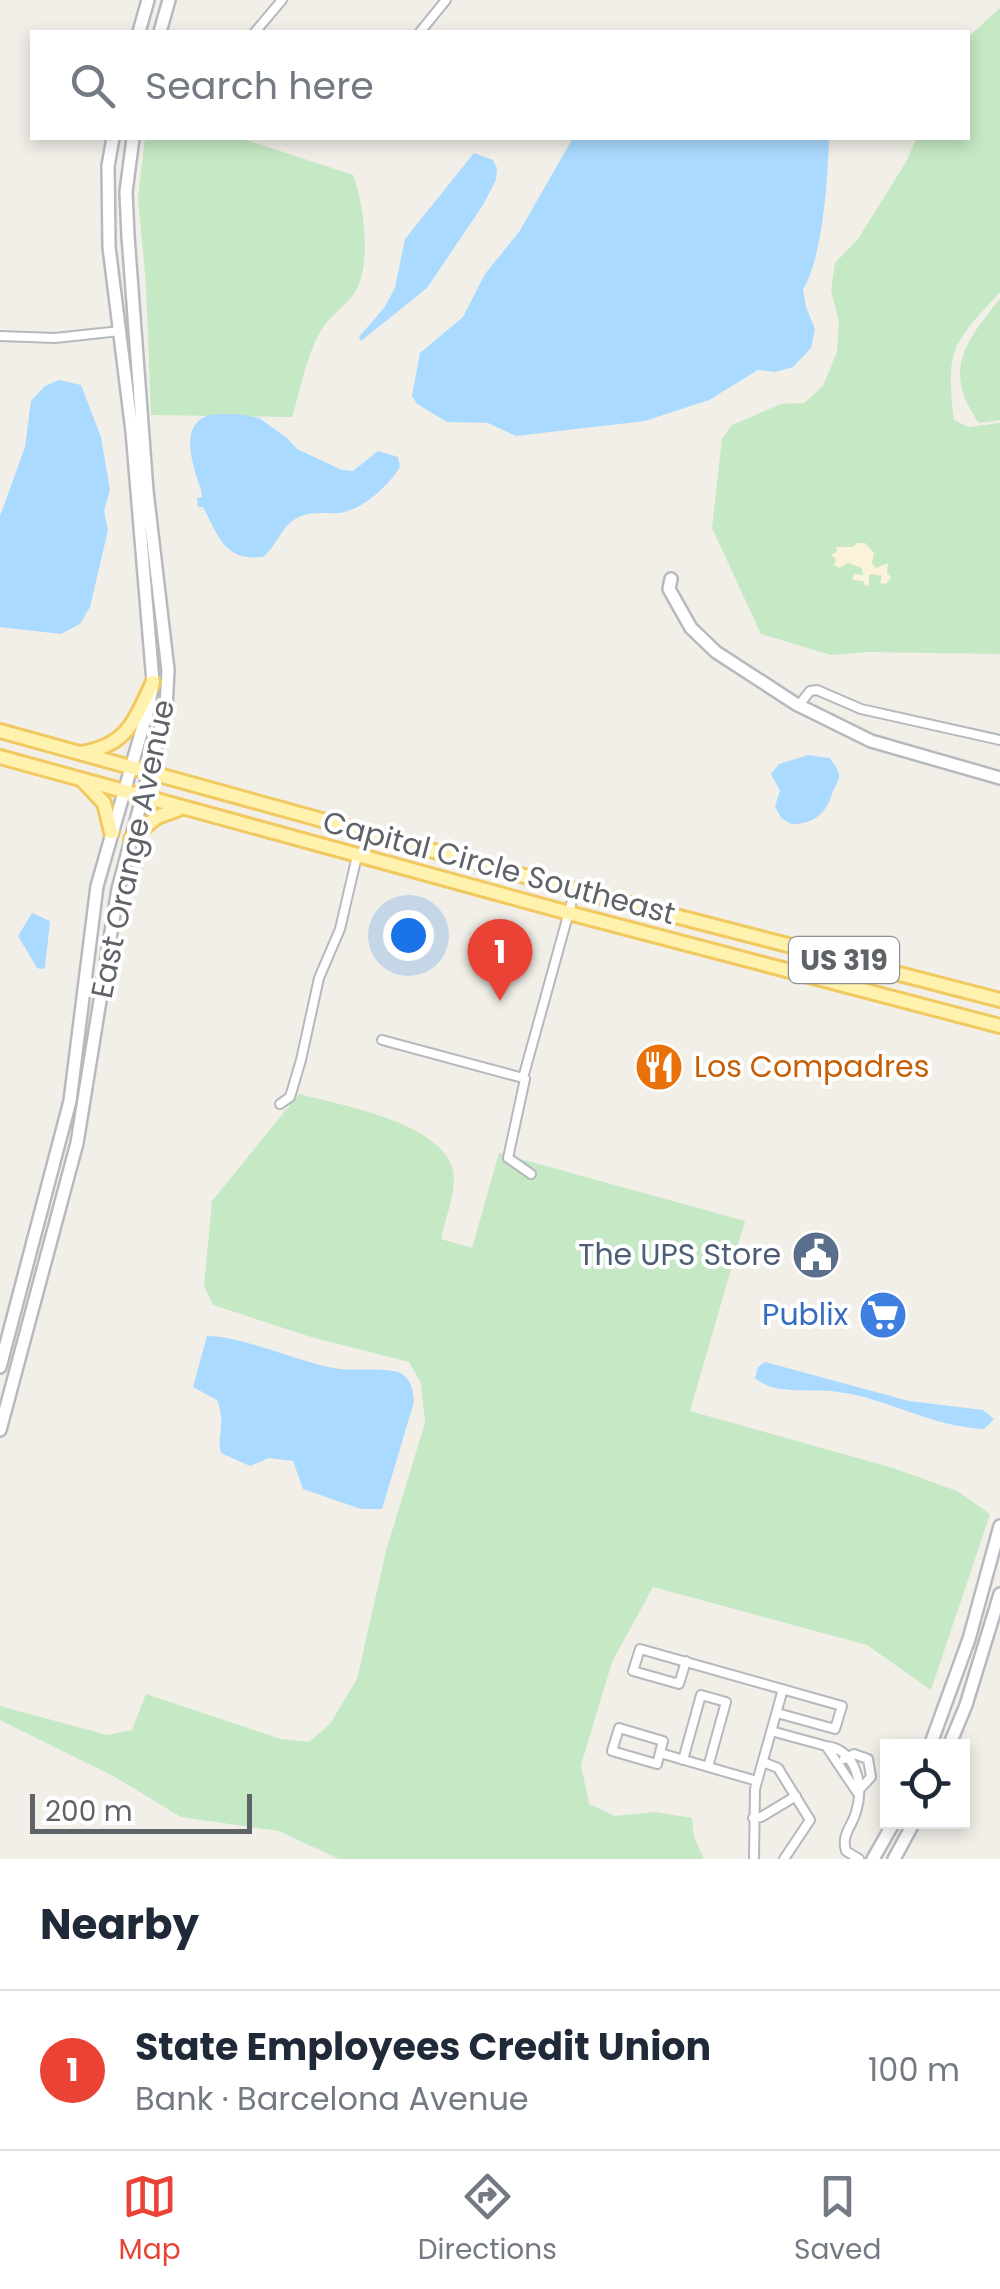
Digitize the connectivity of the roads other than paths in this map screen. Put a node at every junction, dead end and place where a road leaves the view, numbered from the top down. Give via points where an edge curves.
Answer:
1 (148, 0) edge
2 (169, 0) edge
3 (282, 0) edge
4 (446, 0) edge
5 (140, 30) edge
6 (161, 30) edge
7 (258, 30) edge
8 (422, 30) edge
9 (113, 140) edge
10 (134, 140) edge
11 (135, 328) junction
12 (120, 331) junction
13 (0, 336) edge
14 (672, 579) dead end
15 (153, 682) junction
16 (799, 706) junction
17 (0, 731) edge
18 (1000, 740) edge
19 (78, 753) junction
20 (0, 757) edge
21 (131, 769) junction
22 (150, 773) junction
23 (1000, 778) edge
24 (81, 780) junction
25 (123, 791) junction
26 (143, 798) junction
27 (182, 808) junction
28 (111, 832) junction
29 (132, 839) junction
30 (358, 856) junction
31 (575, 890) junction
32 (569, 913) junction
33 (1000, 1000) edge
34 (1000, 1026) edge
35 (382, 1040) dead end
36 (524, 1078) junction
37 (280, 1104) dead end
38 (531, 1174) dead end
39 (0, 1367) edge
40 (2, 1412) edge
41 (0, 1430) edge
42 (1000, 1526) edge
43 (1000, 1594) edge
44 (686, 1662) junction
45 (783, 1689) junction
46 (776, 1713) junction
47 (772, 1731) junction
48 (933, 1739) edge
49 (952, 1739) edge
50 (826, 1746) junction
51 (660, 1753) junction
52 (848, 1756) junction
53 (684, 1760) junction
54 (762, 1762) junction
55 (838, 1763) junction
56 (708, 1767) junction
57 (757, 1781) junction
58 (857, 1792) junction
59 (796, 1796) junction
60 (752, 1818) junction
61 (890, 1829) edge
62 (910, 1829) edge
63 (754, 1859) edge
64 (784, 1859) edge
65 (859, 1859) edge
66 (873, 1859) edge
67 (894, 1859) edge

1 - 5 street
2 - 6 street
3 - 7 street
4 - 8 street
9 - 12 street, East Orange Avenue via 108,220
10 - 11 street, East Orange Avenue via 126,192
11 - 12 street
11 - 22 street, East Orange Avenue via 168,670
12 - 13 street
12 - 15 street, East Orange Avenue
14 - 16 street via 669,589 692,628 716,652
15 - 19 main road via 126,733 108,746
15 - 21 street, East Orange Avenue
16 - 18 street via 816,690 860,708
16 - 23 street via 871,741
17 - 19 main road, Capital Circle Southeast / US 319
19 - 21 main road, Capital Circle Southeast / US 319
20 - 24 main road, Capital Circle Southeast / US 319
21 - 22 main road, Capital Circle Southeast / US 319
21 - 25 street, East Orange Avenue
22 - 26 street, East Orange Avenue
22 - 31 main road, Capital Circle Southeast / US 319
24 - 25 main road, Capital Circle Southeast / US 319
24 - 28 main road via 104,803
25 - 26 main road, Capital Circle Southeast / US 319
25 - 28 street, East Orange Avenue
26 - 27 main road, Capital Circle Southeast / US 319
26 - 29 street, East Orange Avenue
27 - 29 main road via 157,817
27 - 30 main road, Capital Circle Southeast / US 319
28 - 39 street, East Orange Avenue via 92,916 70,1101
29 - 40 street, East Orange Avenue via 80,1130
30 - 32 main road, Capital Circle Southeast / US 319
30 - 37 street via 302,1060 290,1097
31 - 32 street
31 - 33 main road, Capital Circle Southeast / US 319
32 - 34 main road, Capital Circle Southeast / US 319
32 - 36 street
35 - 36 street
36 - 38 street via 508,1158
40 - 41 street, East Orange Avenue
42 - 48 street
43 - 49 street
44 - 44 street via 640,1648 633,1672 679,1684
44 - 45 street
45 - 46 street
45 - 46 street via 842,1706 835,1729
46 - 47 street
47 - 50 street
47 - 54 street
50 - 52 street
50 - 55 street
51 - 51 street via 656,1764 612,1751 619,1728 664,1741
51 - 53 street
52 - 55 street
52 - 58 street
52 - 58 street via 862,1756 871,1765 871,1777
53 - 56 street
53 - 56 street via 702,1695 726,1702
54 - 57 street
54 - 59 street via 778,1768
55 - 58 street
56 - 57 street
57 - 60 street
58 - 65 street via 843,1840
59 - 60 street
59 - 64 street via 810,1820
60 - 63 street
61 - 66 street
62 - 67 street

